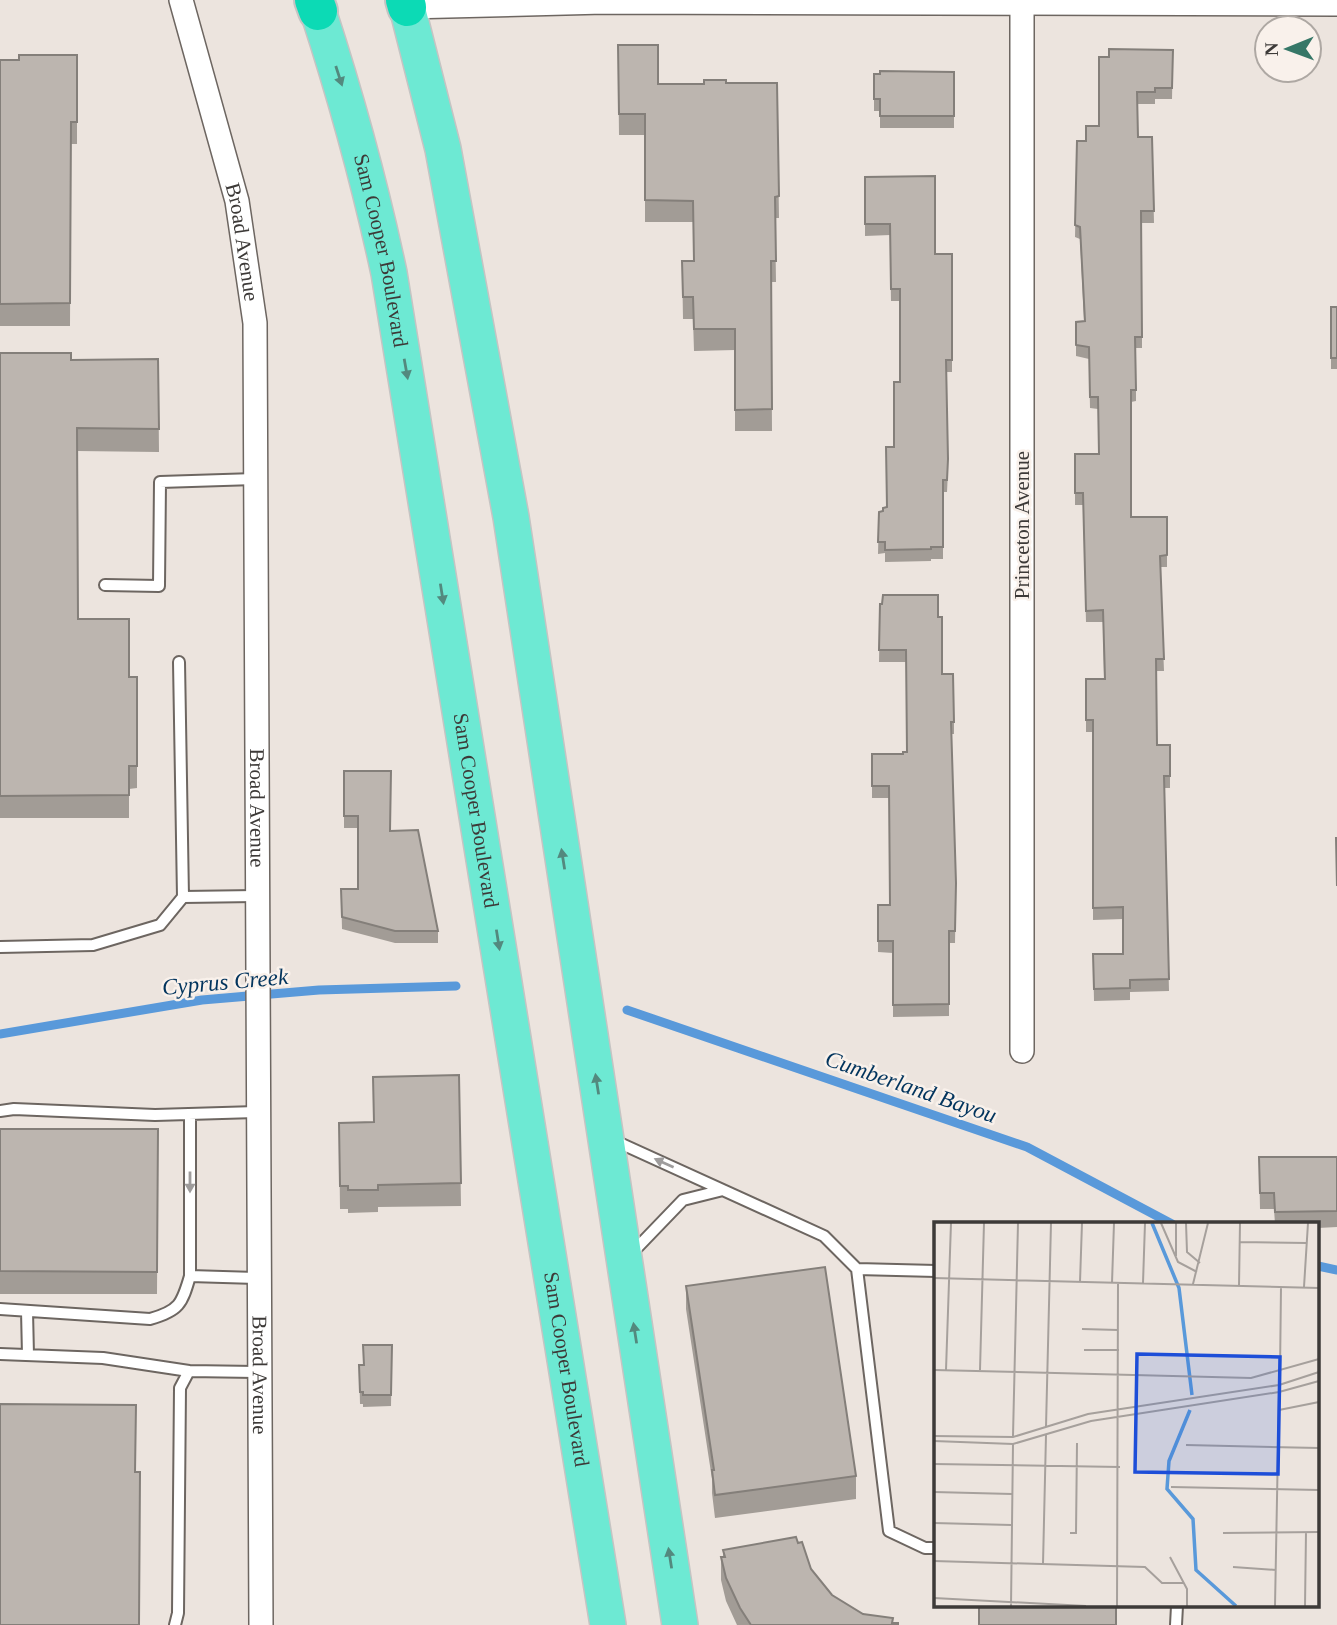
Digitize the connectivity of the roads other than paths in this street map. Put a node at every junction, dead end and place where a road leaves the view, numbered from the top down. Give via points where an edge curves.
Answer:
1 (181, 0) edge
2 (604, 1) edge
3 (1022, 1) edge
4 (406, 3) edge
5 (1337, 4) edge
6 (316, 6) edge
7 (256, 479) junction
8 (105, 585) dead end
9 (179, 662) dead end
10 (258, 896) junction
11 (183, 897) junction
12 (0, 947) edge
13 (1022, 1051) dead end
14 (0, 1111) edge
15 (258, 1112) junction
16 (191, 1114) junction
17 (605, 1137) junction
18 (723, 1190) junction
19 (625, 1262) junction
20 (857, 1269) junction
21 (934, 1271) edge
22 (190, 1276) junction
23 (258, 1278) junction
24 (0, 1309) edge
25 (27, 1311) junction
26 (0, 1354) edge
27 (28, 1355) junction
28 (189, 1371) junction
29 (259, 1372) junction
30 (934, 1548) edge
31 (175, 1625) edge
32 (261, 1625) edge
33 (608, 1625) edge
34 (680, 1625) edge

1 - 7 street, Broad Avenue via 237,201 255,323
2 - 3 street
2 - 4 street
3 - 5 street
3 - 13 street, Princeton Avenue
17 -> 4 main road via 511,517 443,149
6 -> 33 main road, Sam Cooper Boulevard via 349,111 389,272
7 - 8 lane via 160,482 159,586
7 - 10 street, Broad Avenue
9 - 11 lane
10 - 11 lane
10 - 15 street, Broad Avenue
11 - 12 lane via 160,925 93,946
14 - 16 lane
15 - 16 lane
15 - 23 street, Broad Avenue
16 -> 22 lane
18 -> 17 lane
17 - 19 main road
18 - 19 lane via 684,1200
18 - 20 lane via 824,1236
34 -> 19 main road
20 - 21 lane
20 - 30 lane via 889,1531
22 - 23 lane
22 - 25 lane via 183,1300 170,1314 150,1319
23 - 29 street, Broad Avenue
24 - 25 lane
25 - 27 lane
26 - 27 lane
27 - 28 lane via 103,1358
28 - 29 lane
28 - 31 lane via 180,1388
29 - 32 street, Broad Avenue

